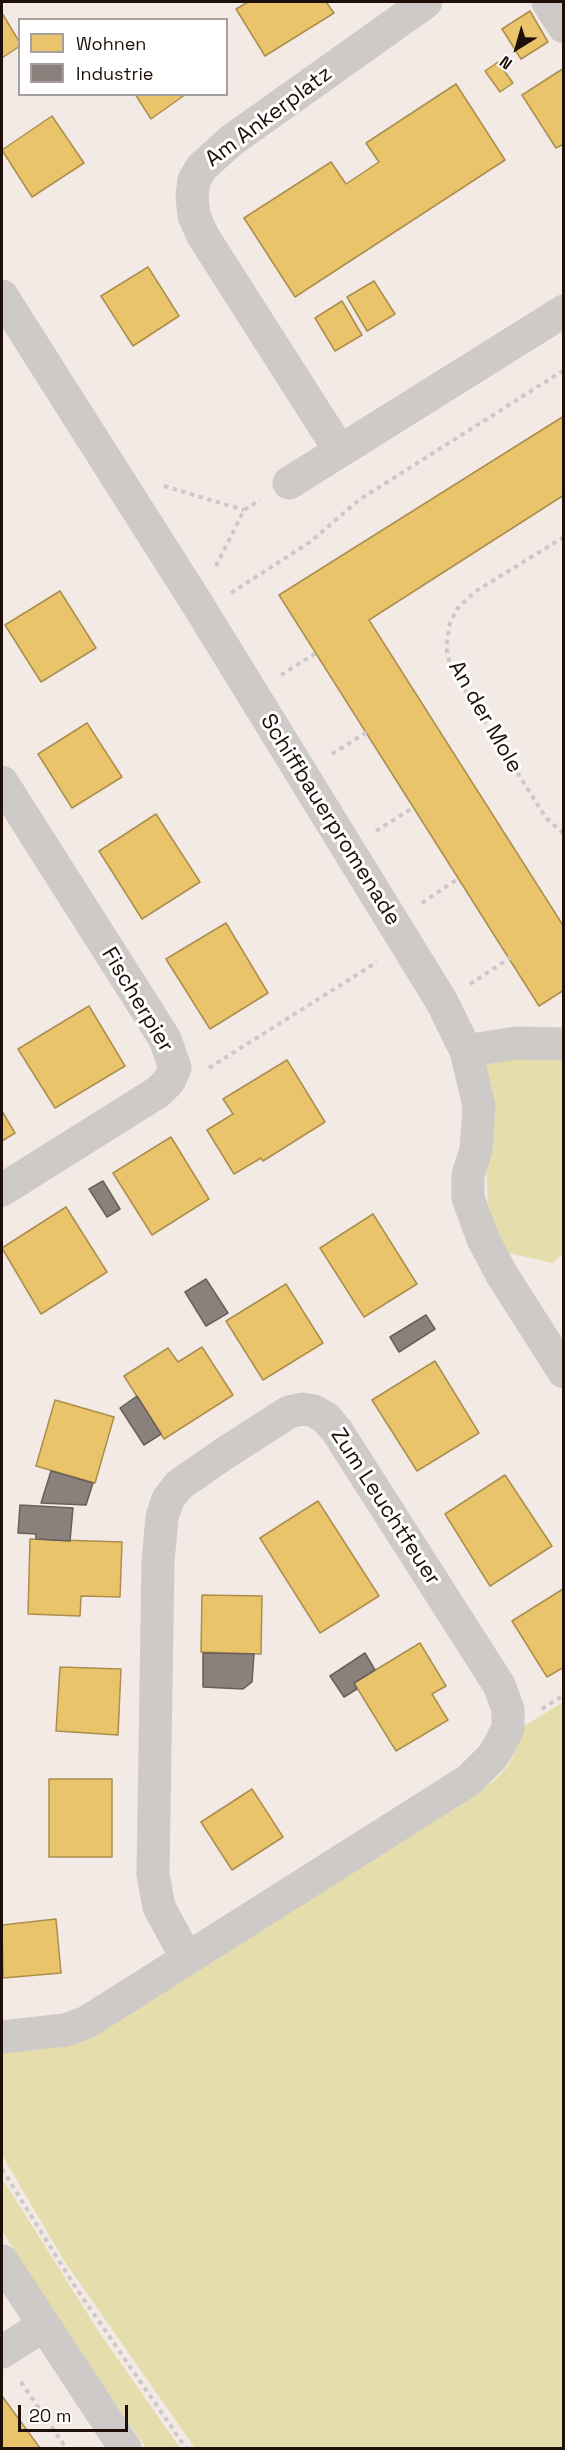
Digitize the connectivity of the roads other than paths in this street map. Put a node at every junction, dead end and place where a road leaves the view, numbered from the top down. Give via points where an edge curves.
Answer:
1 (426, 2) edge
2 (548, 2) edge
3 (564, 27) edge
4 (2, 296) edge
5 (564, 311) edge
6 (340, 451) junction
7 (289, 483) road end
8 (2, 782) edge
9 (564, 1044) edge
10 (466, 1051) junction
11 (2, 1190) edge
12 (564, 1372) edge
13 (186, 1959) junction
14 (2, 2037) edge
15 (2, 2261) edge
16 (44, 2325) junction
17 (8, 2362) edge
18 (125, 2448) edge

1 - 6 street, Am Ankerplatz via 232,140 202,167 194,180 194,216 203,236
2 - 3 street
4 - 10 street, Schiffbauerpromenade via 400,932
5 - 6 street
6 - 7 street
8 - 11 street, Fischerpier via 165,1039 175,1068 158,1092
9 - 10 street via 515,1043
10 - 12 street, Schiffbauerpromenade via 478,1106 468,1198 502,1275
13 - 13 street, Zum Leuchtfeuer via 162,1915 153,1874 162,1517 168,1499 179,1485 289,1412 314,1411 337,1431 500,1685 508,1709 508,1728 492,1757 469,1780
13 - 14 street, Zum Leuchtfeuer via 75,2028
15 - 16 street
16 - 17 street
16 - 18 street

